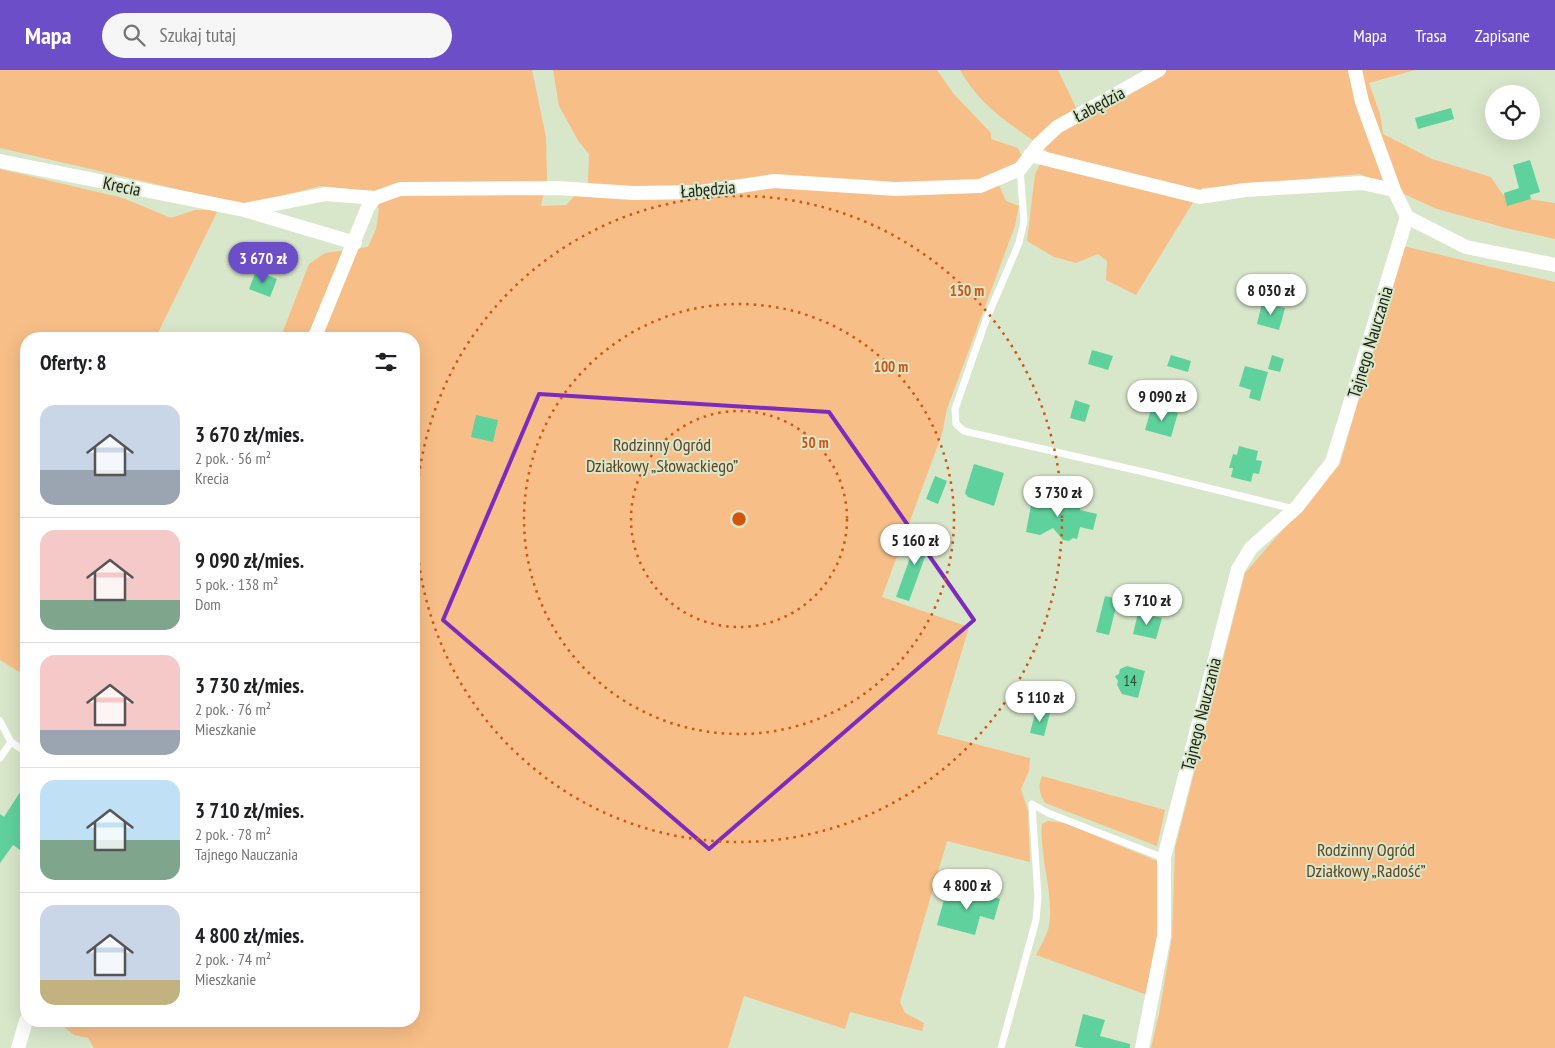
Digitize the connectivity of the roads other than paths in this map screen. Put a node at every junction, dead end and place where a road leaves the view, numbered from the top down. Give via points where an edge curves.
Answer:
1 (1159, 70) edge
2 (1355, 70) edge
3 (1030, 154) junction
4 (0, 161) edge
5 (1020, 169) junction
6 (1394, 190) junction
7 (375, 198) junction
8 (244, 210) junction
9 (1407, 217) junction
10 (355, 243) junction
11 (1555, 265) edge
12 (317, 332) edge
13 (1295, 509) junction
14 (0, 721) edge
15 (11, 742) junction
16 (20, 748) edge
17 (0, 758) edge
18 (1164, 858) junction
19 (24, 1027) edge
20 (18, 1048) edge
21 (1001, 1048) edge
22 (1142, 1048) edge

1 - 3 street, Łabędzia via 1057,127
2 - 6 street via 1362,102
3 - 5 street, Łabędzia
3 - 6 street via 1200,197 1246,190 1362,183
4 - 8 street, Krecia
5 - 7 street, Łabędzia via 980,186 896,190 774,181 700,192 633,193 557,188 400,189
5 - 13 lane via 1024,221 1019,243 986,320 955,409 956,424 964,431
6 - 9 street
7 - 8 street, Krecia via 326,194
7 - 10 street via 366,212
8 - 10 street, Krecia
9 - 11 street via 1466,247
9 - 13 street, Tajnego Nauczania via 1337,451 1324,475
10 - 12 street
13 - 18 street, Tajnego Nauczania via 1251,548 1238,569
14 - 15 lane
15 - 16 lane
15 - 17 lane
18 - 21 lane via 1032,804 1038,897 1036,920
18 - 22 street, Tajnego Nauczania via 1164,936
19 - 20 street

